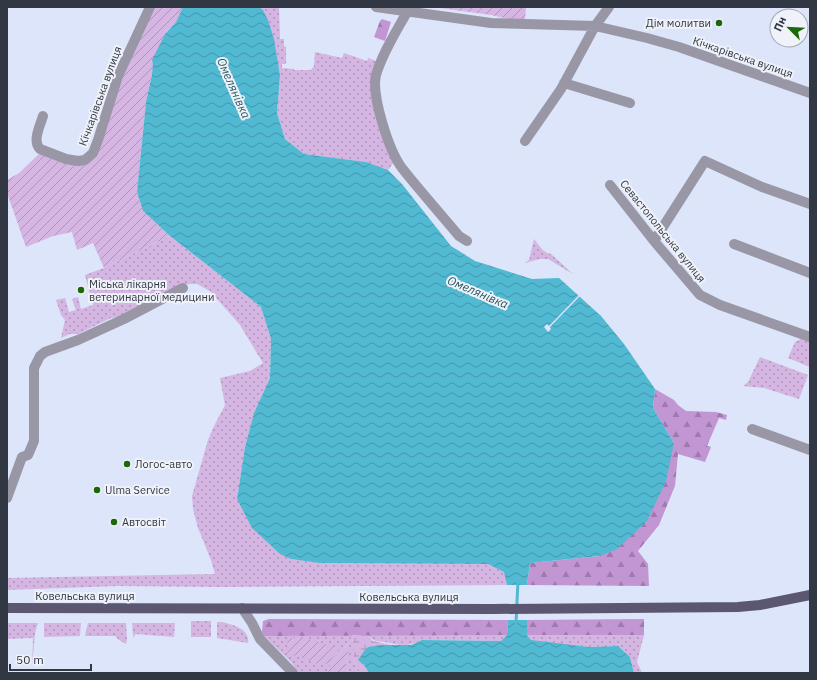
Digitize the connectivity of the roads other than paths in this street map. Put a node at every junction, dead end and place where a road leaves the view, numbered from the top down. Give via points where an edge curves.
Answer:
1 (150, 7) edge
2 (376, 7) edge
3 (609, 7) edge
4 (407, 12) junction
5 (595, 26) junction
6 (564, 83) junction
7 (810, 93) edge
8 (630, 102) dead end
9 (43, 116) dead end
10 (525, 141) dead end
11 (610, 185) dead end
12 (810, 204) edge
13 (467, 241) dead end
14 (654, 241) junction
15 (734, 244) dead end
16 (810, 273) edge
17 (183, 288) dead end
18 (810, 337) edge
19 (752, 429) dead end
20 (810, 450) edge
21 (7, 498) edge
22 (810, 595) edge
23 (7, 608) edge
24 (242, 608) junction
25 (293, 673) edge

1 - 9 street, Кічкарівська вулиця via 118,76 98,140 90,157 85,160 72,160 40,149 36,139
2 - 4 street, Кічкарівська вулиця
3 - 5 street
4 - 5 street, Кічкарівська вулиця via 491,23
4 - 13 street via 376,76 377,106 399,164 459,236
5 - 6 street
5 - 7 street, Кічкарівська вулиця via 679,47
6 - 8 street
6 - 10 street
11 - 14 street, Севастопольська вулиця
12 - 14 street via 762,187 705,161
14 - 18 street, Севастопольська вулиця via 700,295 720,305
15 - 16 street
17 - 21 street via 124,319 40,356 34,368 34,441 28,455 22,457
19 - 20 street
22 - 24 main road, Ковельська вулиця via 738,607
23 - 24 main road, Ковельська вулиця
24 - 25 street via 260,639

